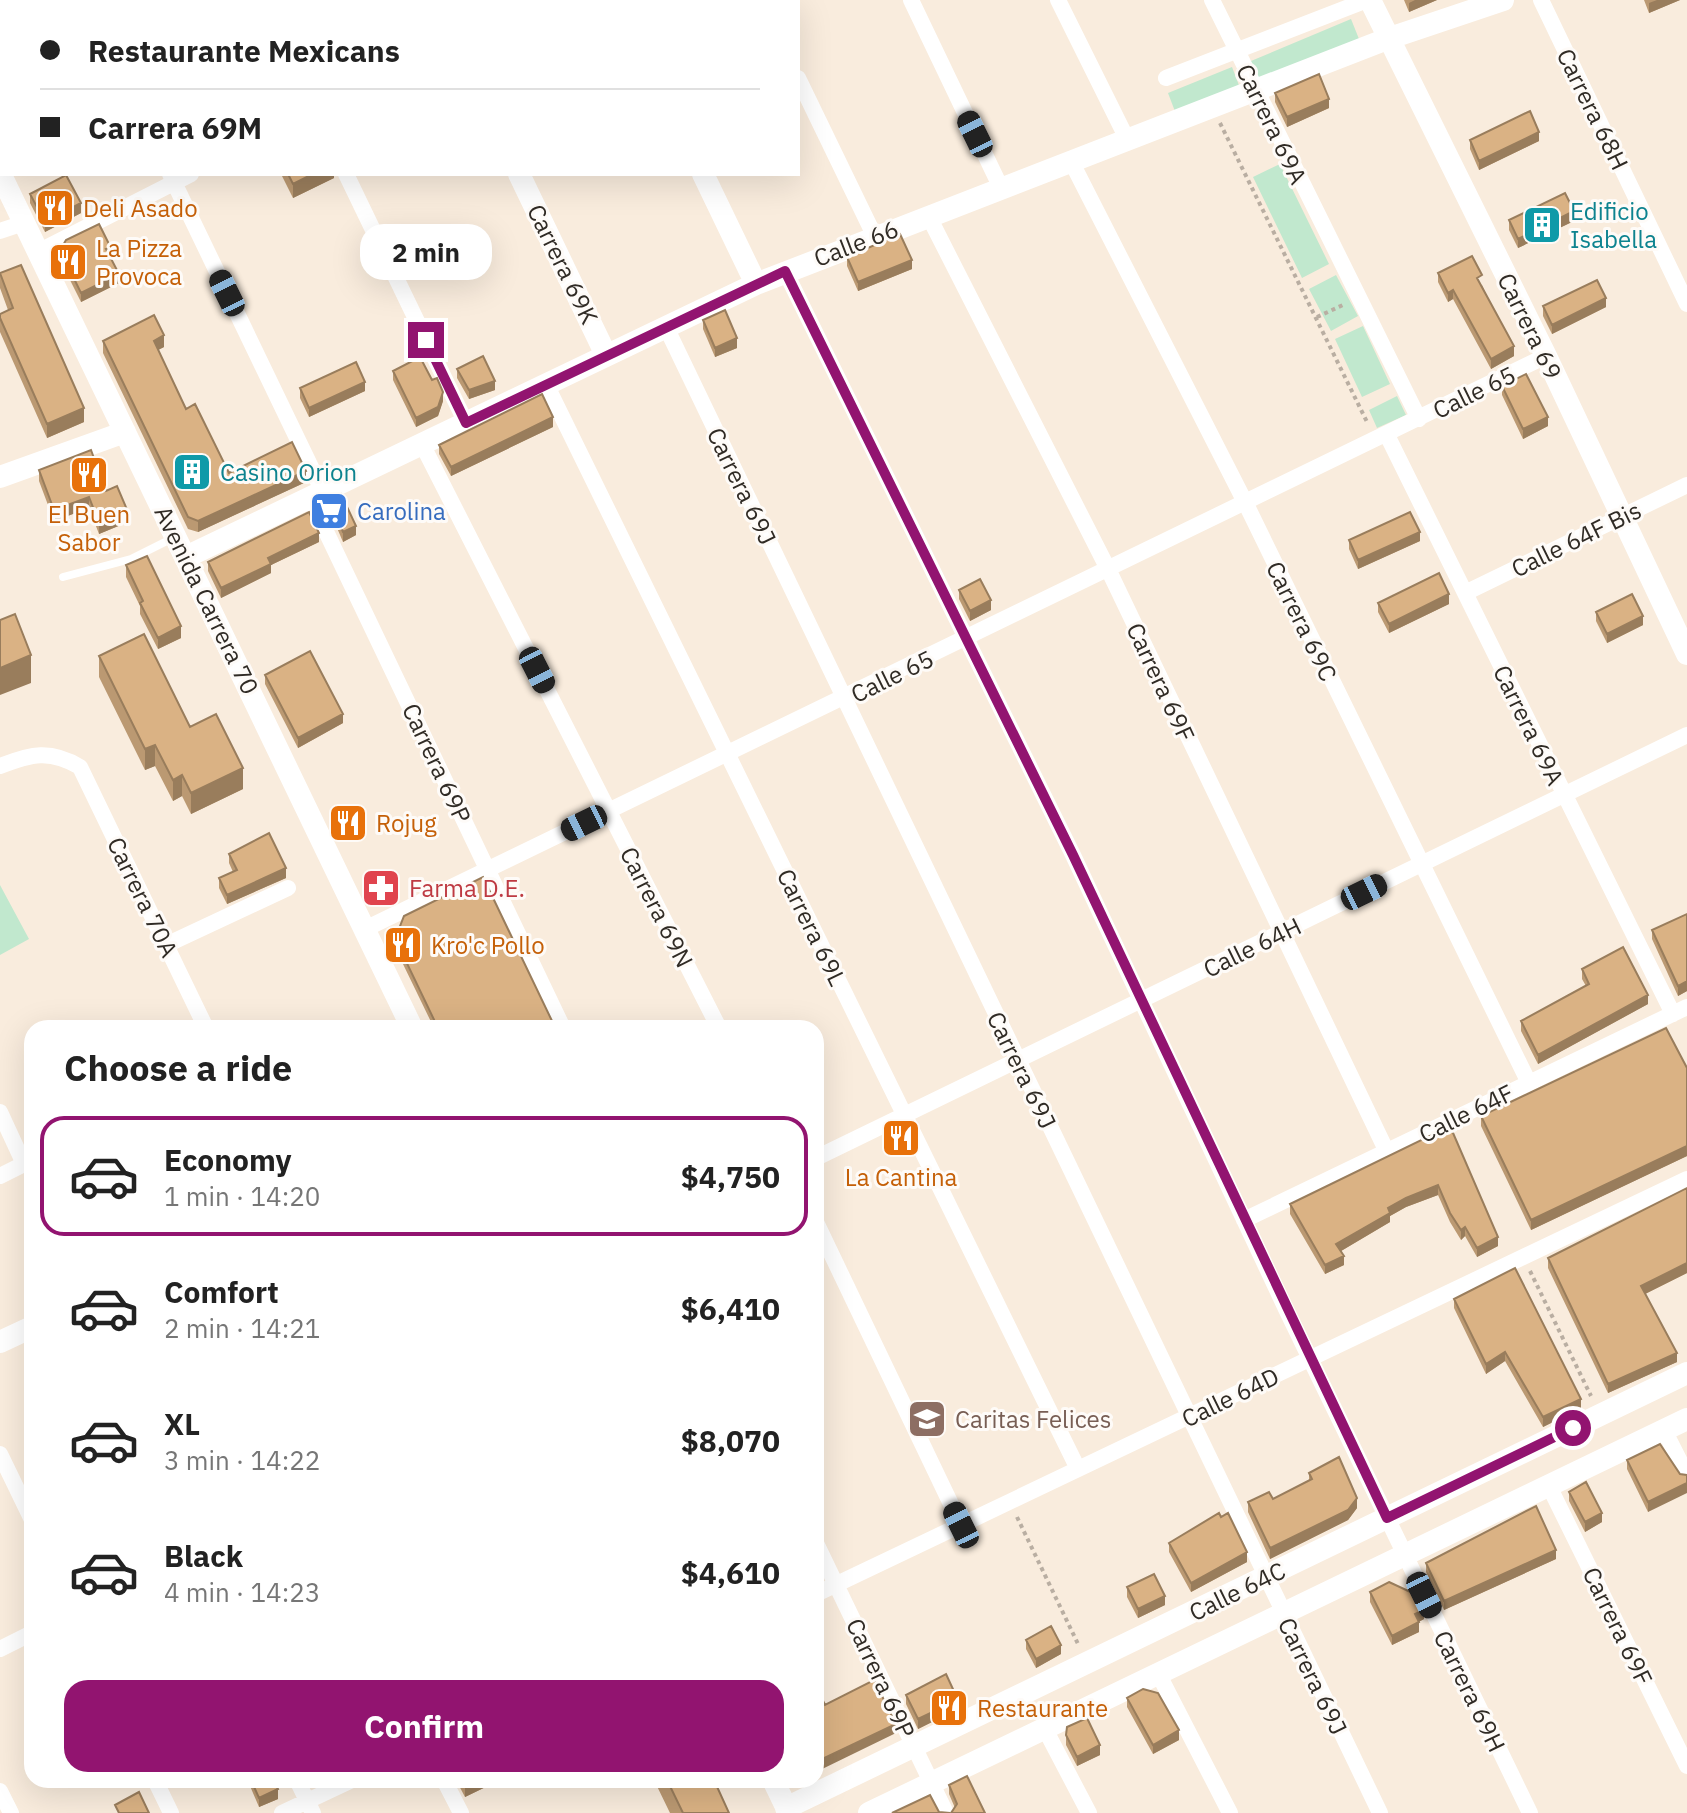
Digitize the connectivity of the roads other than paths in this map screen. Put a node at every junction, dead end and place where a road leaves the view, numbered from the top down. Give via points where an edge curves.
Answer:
1 (911, 0) edge
2 (1058, 0) edge
3 (1212, 0) edge
4 (1368, 0) edge
5 (1503, 0) edge
6 (1541, 0) edge
7 (1387, 39) junction
8 (1236, 52) junction
9 (1166, 78) dead end
10 (800, 82) edge
11 (1254, 90) junction
12 (1127, 139) junction
13 (1071, 161) junction
14 (1, 176) edge
15 (347, 176) edge
16 (520, 176) edge
17 (704, 176) edge
18 (172, 178) edge
19 (1001, 188) junction
20 (928, 215) junction
21 (24, 223) junction
22 (0, 231) edge
23 (874, 235) junction
24 (38, 252) junction
25 (785, 271) junction
26 (756, 284) junction
27 (1687, 304) edge
28 (666, 327) junction
29 (606, 355) junction
30 (1546, 356) junction
31 (546, 384) junction
32 (1419, 419) junction
33 (466, 423) junction
34 (125, 432) junction
35 (1382, 438) junction
36 (422, 444) junction
37 (0, 477) edge
38 (1687, 485) edge
39 (316, 495) junction
40 (1246, 504) junction
41 (1620, 517) junction
42 (176, 537) junction
43 (186, 557) junction
44 (1109, 571) junction
45 (63, 577) dead end
46 (1465, 593) junction
47 (967, 639) junction
48 (1687, 654) edge
49 (844, 699) junction
50 (1687, 735) edge
51 (728, 755) junction
52 (0, 766) edge
53 (1563, 795) junction
54 (609, 811) junction
55 (1421, 865) junction
56 (486, 870) junction
57 (288, 888) dead end
58 (365, 929) junction
59 (1279, 933) junction
60 (166, 945) junction
61 (1141, 1000) junction
62 (1680, 1010) edge
63 (202, 1020) edge
64 (408, 1020) edge
65 (559, 1020) edge
66 (715, 1020) edge
67 (1018, 1061) junction
68 (1529, 1083) junction
69 (0, 1112) edge
70 (905, 1115) junction
71 (1387, 1152) junction
72 (824, 1154) edge
73 (24, 1155) edge
74 (24, 1164) edge
75 (0, 1176) edge
76 (1687, 1179) edge
77 (1244, 1220) junction
78 (824, 1239) edge
79 (24, 1331) edge
80 (0, 1342) edge
81 (1310, 1358) junction
82 (1687, 1373) edge
83 (1188, 1417) junction
84 (1687, 1419) edge
85 (1664, 1430) junction
86 (0, 1454) edge
87 (1078, 1469) junction
88 (1687, 1475) edge
89 (1549, 1486) junction
90 (24, 1504) edge
91 (1387, 1518) junction
92 (961, 1525) junction
93 (1405, 1556) junction
94 (824, 1559) edge
95 (1265, 1577) junction
96 (836, 1584) junction
97 (824, 1590) edge
98 (1283, 1615) junction
99 (24, 1637) edge
100 (0, 1649) edge
101 (1159, 1675) junction
102 (1045, 1729) junction
103 (913, 1747) junction
104 (1687, 1766) edge
105 (930, 1783) junction
106 (159, 1788) edge
107 (301, 1788) edge
108 (340, 1788) edge
109 (448, 1788) edge
110 (777, 1788) edge
111 (0, 1791) edge
112 (310, 1807) edge
113 (787, 1810) edge
114 (11, 1813) edge
115 (171, 1813) edge
116 (282, 1813) edge
117 (461, 1813) edge
118 (869, 1813) edge
119 (946, 1813) edge
120 (1089, 1813) edge
121 (1230, 1813) edge
122 (1380, 1813) edge
123 (1530, 1813) edge

1 - 19 street
2 - 12 street
3 - 8 street, Carrera 69A
4 - 7 street, Carrera 69
4 - 8 street
5 - 7 street, Calle 66
6 - 27 street, Carrera 68H
7 - 11 street, Calle 66
7 - 30 street, Carrera 69
8 - 9 street
8 - 11 street, Carrera 69A
10 - 23 street
11 - 12 street, Calle 66
11 - 32 street, Carrera 69A
12 - 13 street, Calle 66
13 - 19 street, Calle 66
13 - 40 street, Carrera 69C
14 - 21 street, Avenida Carrera 70
15 - 33 street
16 - 29 street, Carrera 69K
17 - 26 street
18 - 24 street
18 - 39 street, Carrera 69P
19 - 20 street, Calle 66
20 - 23 street, Calle 66
20 - 44 street, Carrera 69F
21 - 22 street
21 - 24 street, Avenida Carrera 70
23 - 25 street, Calle 66
24 - 34 street, Avenida Carrera 70
25 - 26 street, Calle 66
25 - 47 street, Carrera 69H
26 - 28 street, Calle 66
28 - 29 street, Calle 66
28 - 49 street, Carrera 69J
29 - 31 street, Calle 66
30 - 32 street, Calle 65
30 - 41 street, Carrera 69
31 - 33 street, Calle 66
31 - 51 street, Carrera 69L
32 - 35 street, Calle 65
33 - 36 street, Calle 66
34 - 37 street
34 - 42 street, Avenida Carrera 70
35 - 40 street, Calle 65
35 - 46 street, Carrera 69A
36 - 39 street, Calle 66
36 - 54 street, Carrera 69N
38 - 41 street, Calle 64F Bis
39 - 43 street, Calle 66
39 - 56 street, Carrera 69P
40 - 44 street, Calle 65
40 - 55 street, Carrera 69C
41 - 46 street, Calle 64F Bis
41 - 48 street, Carrera 69
42 - 43 street, Avenida Carrera 70
42 - 45 lane via 131,559
43 - 58 street, Avenida Carrera 70
44 - 47 street, Calle 65
44 - 59 street, Carrera 69F
46 - 53 street, Carrera 69A
47 - 49 street, Calle 65
47 - 61 street, Carrera 69H
49 - 51 street, Calle 65
49 - 67 street, Carrera 69J
50 - 53 street, Calle 64H
51 - 54 street, Calle 65
51 - 70 street, Carrera 69L
52 - 60 street, Carrera 70A via 47,753 80,767
53 - 55 street, Calle 64H
53 - 62 street, Carrera 69A
54 - 56 street, Calle 65
54 - 66 street, Carrera 69N
55 - 59 street, Calle 64H
55 - 68 street, Carrera 69C
56 - 58 street, Calle 65
56 - 65 street, Carrera 69P
57 - 60 street
58 - 64 street, Avenida Carrera 70
59 - 61 street, Calle 64H
59 - 71 street, Carrera 69F
60 - 63 street, Carrera 70A
61 - 67 street, Calle 64H
61 - 77 street, Carrera 69H
62 - 68 street, Calle 64F
67 - 70 street, Calle 64H
67 - 83 street, Carrera 69J
68 - 71 street, Calle 64F
69 - 73 street
70 - 72 street, Calle 64H
70 - 87 street, Carrera 69L
71 - 77 street, Calle 64F
74 - 75 street
76 - 81 street, Calle 64D
77 - 81 street, Carrera 69H
78 - 92 street
79 - 80 street
81 - 83 street, Calle 64D
81 - 91 street, Carrera 69H
82 - 91 street, Calle 64C
83 - 87 street, Calle 64D
83 - 95 street, Carrera 69J
84 - 85 street, Calle 64C
85 - 88 street
85 - 89 street, Calle 64C
86 - 90 street
87 - 92 street, Calle 64D
89 - 93 street, Calle 64C
89 - 104 street, Carrera 69F
91 - 93 street, Carrera 69H
91 - 95 street, Calle 64C
92 - 96 street, Calle 64D
93 - 98 street, Calle 64C
93 - 123 street, Carrera 69H
94 - 96 street, Carrera 69P
95 - 98 street, Carrera 69J
95 - 103 street, Calle 64C
96 - 97 street, Calle 64D
96 - 103 street, Carrera 69P
98 - 101 street, Calle 64C
98 - 122 street, Carrera 69J
99 - 100 street
101 - 102 street, Calle 64C
101 - 121 street
102 - 105 street, Calle 64C
102 - 120 street
103 - 105 street, Carrera 69P
103 - 113 street, Calle 64C
105 - 118 street, Calle 64C
105 - 119 street, Carrera 69P
106 - 115 street
107 - 112 street
108 - 112 street
109 - 117 street
110 - 113 street
111 - 114 street
112 - 116 street

